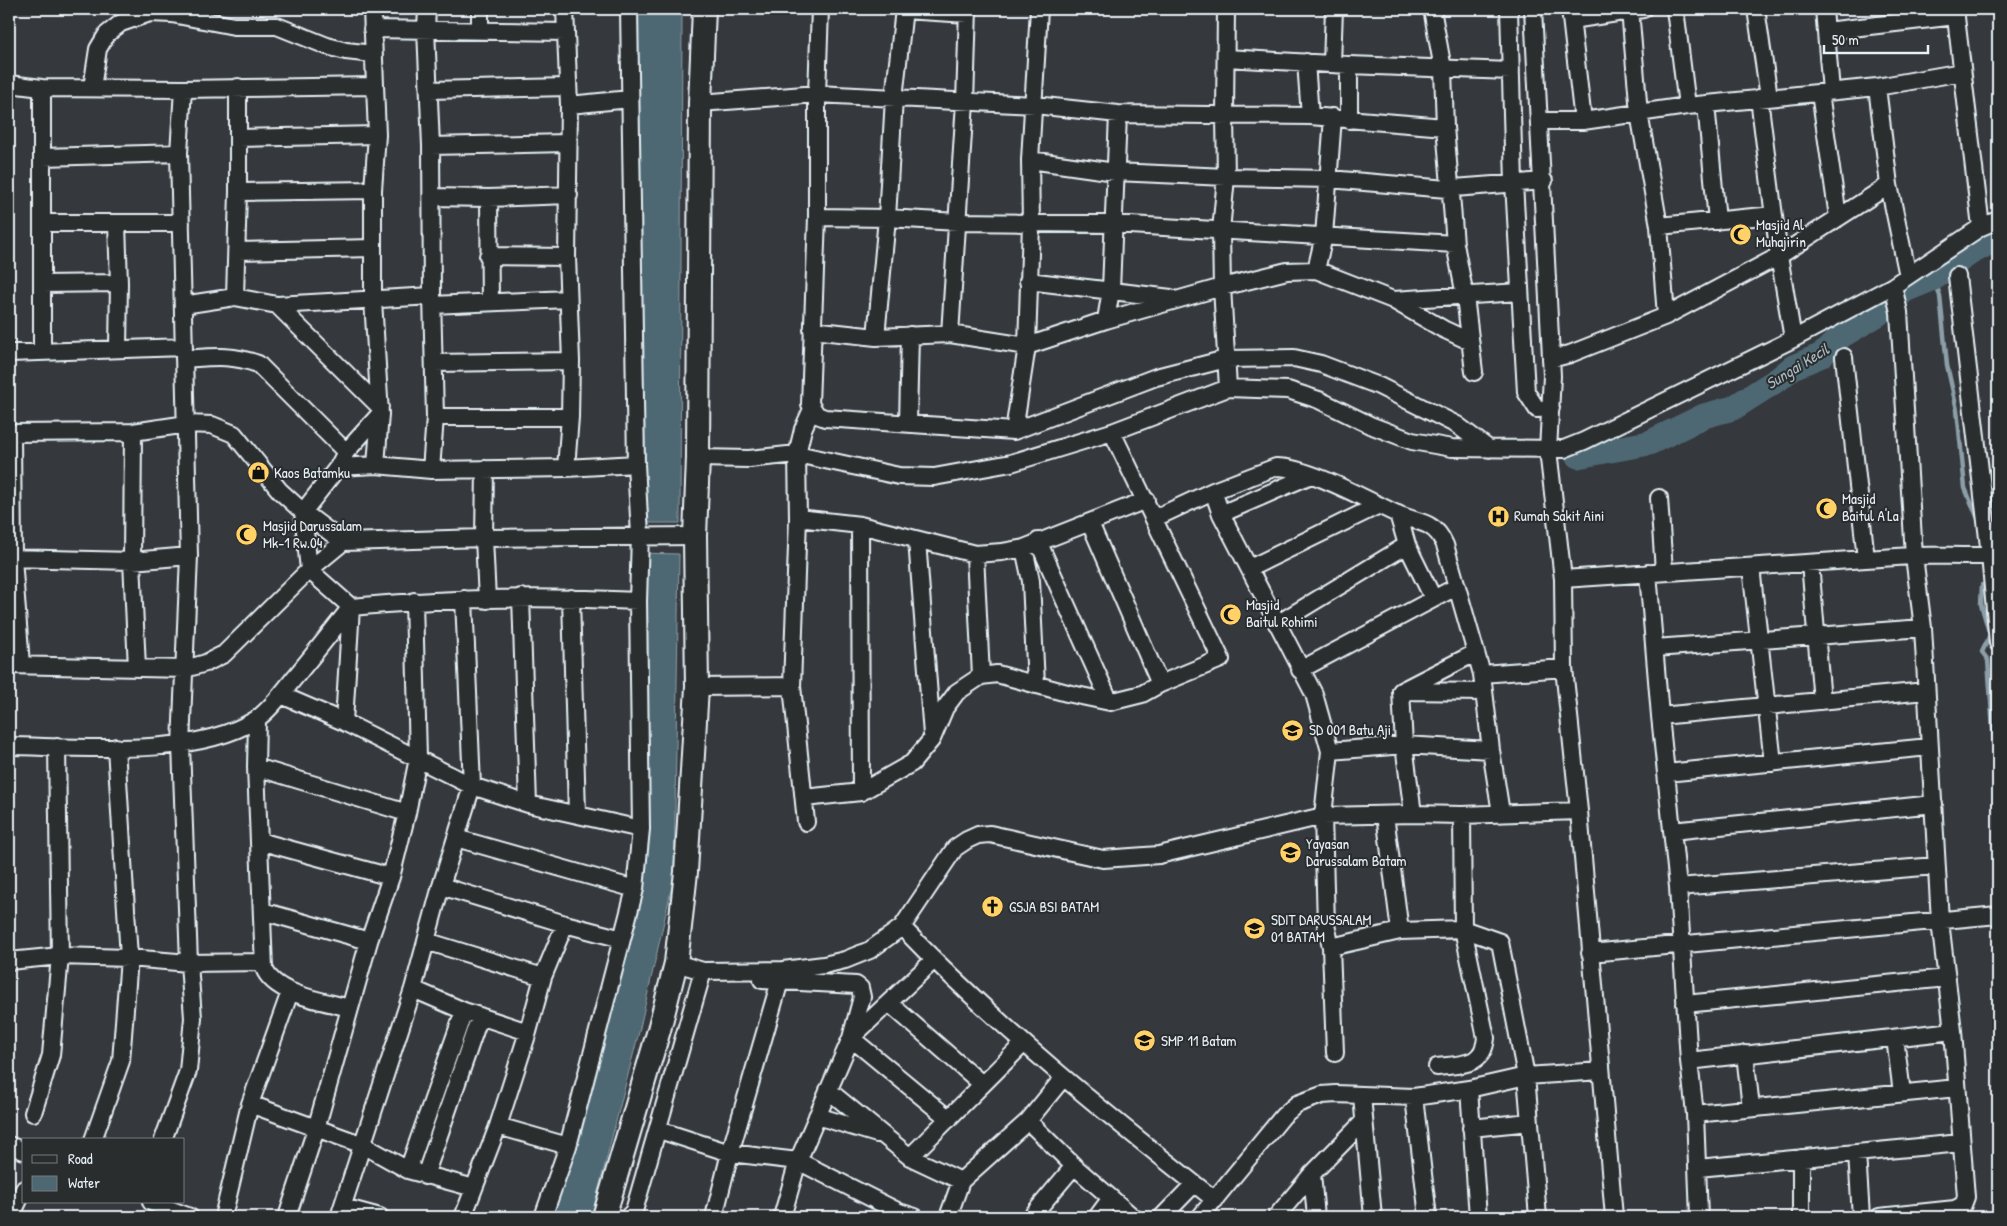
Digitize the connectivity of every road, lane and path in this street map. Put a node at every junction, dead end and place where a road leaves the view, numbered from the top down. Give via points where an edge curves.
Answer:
1 (372, 9) edge
2 (427, 9) edge
3 (480, 9) edge
4 (566, 9) edge
5 (630, 9) edge
6 (704, 9) edge
7 (820, 9) edge
8 (1039, 9) edge
9 (1226, 9) edge
10 (1334, 9) edge
11 (1432, 9) edge
12 (1509, 9) edge
13 (1533, 9) edge
14 (1636, 9) edge
15 (1675, 9) edge
16 (1756, 9) edge
17 (1824, 9) edge
18 (904, 10) edge
19 (968, 11) edge
20 (1955, 13) edge
21 (1571, 14) edge
22 (372, 29) junction
23 (426, 29) junction
24 (480, 31) junction
25 (1826, 31) junction
26 (566, 32) junction
27 (373, 54) junction
28 (1226, 58) junction
29 (1306, 62) junction
30 (1332, 64) junction
31 (1349, 65) junction
32 (1443, 69) junction
33 (1511, 71) junction
34 (1962, 72) junction
35 (9, 84) edge
36 (374, 86) junction
37 (238, 87) junction
38 (568, 87) junction
39 (1877, 87) junction
40 (42, 88) junction
41 (92, 88) junction
42 (183, 89) junction
43 (429, 90) junction
44 (1826, 92) junction
45 (817, 94) junction
46 (894, 98) junction
47 (1764, 98) junction
48 (630, 99) junction
49 (965, 102) junction
50 (700, 103) junction
51 (1706, 104) junction
52 (569, 105) junction
53 (1034, 105) junction
54 (1687, 106) junction
55 (1639, 113) junction
56 (1118, 114) junction
57 (1224, 116) junction
58 (1310, 116) junction
59 (1333, 117) junction
60 (1349, 120) junction
61 (1540, 121) junction
62 (1583, 121) junction
63 (1445, 127) junction
64 (377, 135) junction
65 (238, 138) junction
66 (568, 143) junction
67 (431, 146) junction
68 (179, 153) junction
69 (43, 156) junction
70 (1030, 160) junction
71 (1115, 172) junction
72 (1226, 177) junction
73 (1329, 179) junction
74 (1544, 181) junction
75 (1514, 183) junction
76 (1889, 185) junction
77 (373, 190) junction
78 (238, 192) junction
79 (569, 195) junction
80 (432, 197) junction
81 (488, 198) junction
82 (1774, 215) junction
83 (817, 217) junction
84 (887, 218) junction
85 (1838, 218) junction
86 (1998, 220) edge
87 (1716, 221) junction
88 (958, 222) junction
89 (43, 223) junction
90 (181, 223) junction
91 (1031, 223) junction
92 (116, 224) junction
93 (1113, 224) junction
94 (1659, 226) junction
95 (1981, 227) junction
96 (1221, 231) junction
97 (1324, 236) junction
98 (1455, 244) junction
99 (373, 248) junction
100 (237, 251) junction
101 (488, 256) junction
102 (1779, 256) junction
103 (568, 257) junction
104 (1316, 270) junction
105 (1908, 276) junction
106 (1957, 276) dead end
107 (1028, 281) junction
108 (120, 283) junction
109 (42, 284) junction
110 (1222, 287) junction
111 (1111, 290) junction
112 (1894, 291) junction
113 (1520, 292) junction
114 (1465, 296) junction
115 (236, 297) junction
116 (568, 299) junction
117 (1178, 299) junction
118 (373, 300) junction
119 (432, 300) junction
120 (1393, 300) junction
121 (490, 302) junction
122 (182, 305) junction
123 (278, 306) junction
124 (1666, 316) junction
125 (1106, 320) junction
126 (812, 330) junction
127 (950, 334) junction
128 (910, 335) junction
129 (876, 336) junction
130 (1793, 339) junction
131 (1469, 341) junction
132 (1027, 346) junction
133 (118, 348) junction
134 (42, 351) junction
135 (9, 353) edge
136 (184, 353) junction
137 (1844, 357) dead end
138 (1226, 359) junction
139 (1551, 359) junction
140 (570, 361) junction
141 (434, 364) junction
142 (1474, 372) dead end
143 (1228, 388) junction
144 (1550, 408) junction
145 (812, 409) junction
146 (380, 410) junction
147 (435, 417) junction
148 (570, 417) junction
149 (908, 423) junction
150 (187, 424) junction
151 (1014, 431) junction
152 (133, 432) junction
153 (1112, 432) junction
154 (11, 433) edge
155 (1489, 449) junction
156 (1556, 450) junction
157 (346, 452) junction
158 (797, 454) junction
159 (698, 458) junction
160 (636, 464) junction
161 (376, 465) junction
162 (338, 467) junction
163 (566, 468) junction
164 (485, 469) junction
165 (431, 470) junction
166 (1310, 475) junction
167 (1213, 491) junction
168 (1660, 498) dead end
169 (1146, 500) junction
170 (1378, 505) junction
171 (303, 512) junction
172 (1221, 514) junction
173 (1398, 514) junction
174 (798, 518) junction
175 (1155, 518) junction
176 (1090, 523) junction
177 (860, 525) junction
178 (640, 535) junction
179 (695, 536) junction
180 (484, 538) junction
181 (916, 540) junction
182 (343, 542) junction
183 (1031, 545) junction
184 (1407, 545) junction
185 (975, 554) junction
186 (1994, 555) edge
187 (189, 556) junction
188 (1914, 556) junction
189 (11, 558) edge
190 (1866, 559) junction
191 (132, 561) junction
192 (1810, 562) junction
193 (1751, 567) junction
194 (1250, 568) junction
195 (309, 570) junction
196 (1656, 572) junction
197 (1563, 579) junction
198 (1456, 587) junction
199 (522, 597) junction
200 (571, 598) junction
201 (1433, 598) junction
202 (464, 599) junction
203 (487, 600) junction
204 (414, 601) junction
205 (638, 601) junction
206 (351, 607) junction
207 (1276, 624) junction
208 (1923, 628) junction
209 (1816, 635) junction
210 (1759, 640) junction
211 (1998, 643) edge
212 (1655, 648) junction
213 (1475, 653) junction
214 (15, 665) edge
215 (137, 668) junction
216 (1564, 668) junction
217 (185, 669) junction
218 (1300, 670) junction
219 (1482, 674) junction
220 (981, 676) junction
221 (1160, 684) junction
222 (1036, 685) junction
223 (792, 686) junction
224 (697, 687) junction
225 (1401, 691) junction
226 (1926, 691) junction
227 (1484, 692) junction
228 (281, 695) junction
229 (1822, 701) junction
230 (1110, 702) junction
231 (1767, 706) junction
232 (1660, 716) junction
233 (257, 720) junction
234 (344, 722) junction
235 (932, 739) junction
236 (181, 745) junction
237 (1404, 745) junction
238 (9, 746) edge
239 (57, 746) junction
240 (116, 747) junction
241 (1930, 747) junction
242 (1491, 750) junction
243 (1330, 751) junction
244 (418, 758) junction
245 (1773, 763) junction
246 (256, 767) junction
247 (1666, 773) junction
248 (472, 786) junction
249 (861, 792) junction
250 (804, 798) junction
251 (528, 804) junction
252 (1934, 804) junction
253 (1579, 811) junction
254 (408, 813) junction
255 (1501, 813) junction
256 (577, 814) junction
257 (1413, 814) junction
258 (1385, 815) junction
259 (1462, 815) junction
260 (1323, 816) junction
261 (806, 822) dead end
262 (641, 828) junction
263 (1672, 831) junction
264 (456, 838) junction
265 (259, 841) junction
266 (1936, 866) junction
267 (391, 877) junction
268 (441, 886) junction
269 (1678, 887) junction
270 (635, 889) junction
271 (262, 911) junction
272 (1998, 915) edge
273 (1940, 921) junction
274 (565, 924) junction
275 (902, 927) junction
276 (1463, 929) junction
277 (1400, 931) junction
278 (622, 939) junction
279 (369, 940) junction
280 (426, 941) junction
281 (1683, 945) junction
282 (1331, 947) junction
283 (1590, 953) junction
284 (60, 956) junction
285 (128, 958) junction
286 (934, 960) junction
287 (9, 961) edge
288 (262, 962) junction
289 (189, 963) junction
290 (676, 963) junction
291 (703, 974) junction
292 (543, 977) junction
293 (1947, 978) junction
294 (780, 981) junction
295 (412, 988) junction
296 (290, 992) junction
297 (889, 1003) junction
298 (1685, 1004) junction
299 (350, 1008) junction
300 (464, 1010) junction
301 (480, 1016) junction
302 (1953, 1031) junction
303 (528, 1032) junction
304 (851, 1038) junction
305 (1895, 1038) junction
306 (1024, 1043) junction
307 (1334, 1053) dead end
308 (1745, 1054) junction
309 (1689, 1060) junction
310 (1437, 1066) dead end
311 (1600, 1071) junction
312 (1526, 1076) junction
313 (1063, 1078) junction
314 (982, 1084) junction
315 (1957, 1088) junction
316 (1469, 1089) junction
317 (828, 1090) junction
318 (1902, 1093) junction
319 (1362, 1096) junction
320 (1414, 1097) junction
321 (250, 1104) junction
322 (1751, 1108) junction
323 (33, 1113) dead end
324 (1695, 1114) junction
325 (817, 1116) junction
326 (949, 1119) junction
327 (1028, 1121) junction
328 (1364, 1121) junction
329 (1530, 1122) junction
330 (498, 1126) junction
331 (1471, 1128) junction
332 (316, 1129) junction
333 (659, 1130) junction
334 (884, 1136) junction
335 (94, 1138) edge
336 (164, 1138) edge
337 (1961, 1142) junction
338 (9, 1145) edge
339 (363, 1145) junction
340 (568, 1146) junction
341 (22, 1149) edge
342 (730, 1153) junction
343 (1857, 1153) junction
344 (910, 1156) junction
345 (1801, 1158) junction
346 (798, 1161) junction
347 (1074, 1166) junction
348 (1698, 1168) junction
349 (408, 1170) junction
350 (1312, 1174) junction
351 (426, 1176) junction
352 (961, 1181) junction
353 (1194, 1184) junction
354 (474, 1188) junction
355 (22, 1194) edge
356 (1111, 1198) junction
357 (1215, 1200) junction
358 (156, 1204) edge
359 (341, 1212) edge
360 (899, 1214) edge
361 (12, 1216) edge
362 (785, 1216) edge
363 (190, 1217) edge
364 (223, 1217) edge
365 (287, 1217) edge
366 (380, 1217) edge
367 (463, 1217) edge
368 (543, 1217) edge
369 (604, 1217) edge
370 (628, 1217) edge
371 (714, 1217) edge
372 (915, 1217) edge
373 (948, 1217) edge
374 (1031, 1217) edge
375 (1097, 1217) edge
376 (1133, 1217) edge
377 (1162, 1217) edge
378 (1200, 1217) edge
379 (1276, 1217) edge
380 (1316, 1217) edge
381 (1373, 1217) edge
382 (1428, 1217) edge
383 (1478, 1217) edge
384 (1538, 1217) edge
385 (1614, 1217) edge
386 (1700, 1217) edge
387 (1801, 1217) edge
388 (1861, 1217) edge
389 (1879, 1217) edge

1 - 22 street
2 - 23 street
3 - 24 street
4 - 26 street
5 - 48 street
6 - 50 street
7 - 45 street
8 - 53 street
9 - 28 street
10 - 30 street
11 - 32 street
12 - 33 street
13 - 61 street
14 - 21 street
14 - 55 street
15 - 54 street
16 - 47 street
17 - 25 street
18 - 19 street
18 - 46 street
19 - 49 street
20 - 25 street
20 - 34 street
21 - 62 street
22 - 23 street
22 - 27 street
23 - 24 street
23 - 43 street
24 - 26 street
25 - 44 street
26 - 38 street
27 - 36 street
27 - 41 street via 327,46 277,26 234,26 150,13 121,23 107,34 98,49
28 - 29 street
28 - 57 street
29 - 30 street
29 - 58 street
30 - 31 street
31 - 32 street
31 - 60 street
32 - 33 street
32 - 63 street
33 - 75 street
34 - 39 street
34 - 95 street
35 - 40 street
36 - 37 street
36 - 64 street
37 - 42 street
37 - 65 street
38 - 43 street
38 - 52 street
39 - 44 street
39 - 76 street
40 - 41 street
40 - 69 street
41 - 42 street
42 - 68 street
43 - 67 street
44 - 47 street
44 - 85 street
45 - 46 street
45 - 50 street
45 - 83 street
46 - 49 street
46 - 84 street
47 - 51 street
47 - 82 street
48 - 52 street
48 - 160 street
49 - 53 street
49 - 88 street
50 - 159 street
51 - 54 street
51 - 87 street
52 - 66 street
53 - 56 street
53 - 70 street
54 - 55 street
55 - 62 street
55 - 94 street
56 - 57 street
56 - 71 street
57 - 58 street
57 - 72 street
58 - 59 street
59 - 60 street
59 - 73 street
60 - 63 street
61 - 62 street
61 - 74 street
63 - 75 street via 1449,180 1454,188
64 - 65 street
64 - 77 street
65 - 78 street
66 - 67 street
66 - 79 street
67 - 80 street
68 - 69 street
68 - 90 street
69 - 89 street
70 - 71 street
70 - 91 street
71 - 72 street
71 - 93 street
72 - 73 street
72 - 96 street
73 - 97 street
73 - 98 street via 1447,189 1451,194
74 - 75 street
74 - 139 street
75 - 113 street
76 - 85 street
76 - 105 street
77 - 78 street
77 - 99 street
78 - 100 street
79 - 81 street
79 - 103 street
80 - 81 street
80 - 119 street
81 - 101 street
82 - 87 street
82 - 102 street
83 - 84 street
83 - 126 street
84 - 88 street
84 - 129 street
85 - 102 street
86 - 95 street
87 - 94 street
88 - 91 street
88 - 127 street
89 - 92 street
89 - 109 street
90 - 92 street
90 - 122 street
91 - 93 street
91 - 107 street
92 - 108 street
93 - 96 street
93 - 111 street
94 - 124 street
95 - 105 street
96 - 97 street
96 - 110 street
97 - 98 street
97 - 104 street
98 - 114 street
99 - 100 street
99 - 118 street
100 - 115 street
101 - 103 street
101 - 121 street
102 - 124 street
102 - 130 street
103 - 116 street
104 - 110 street via 1287,271
104 - 120 street
105 - 112 street
106 - 186 street
107 - 111 street
107 - 132 street
108 - 109 street
108 - 133 street
109 - 134 street
110 - 117 street
110 - 138 street
111 - 117 street
111 - 125 street
112 - 130 street
112 - 188 street
113 - 114 street
113 - 144 street via 1526,392 1536,409
114 - 120 street
114 - 131 street
115 - 122 street
115 - 123 street
116 - 121 street
116 - 140 street
117 - 125 street
118 - 119 street
118 - 123 street
118 - 146 street
119 - 121 street
119 - 141 street
120 - 131 street
122 - 136 street
123 - 146 street
124 - 139 street
125 - 132 street
126 - 129 street
126 - 145 street
127 - 128 street
127 - 132 street
128 - 129 street
128 - 149 street
130 - 156 street via 1584,441
131 - 142 street
132 - 151 street
133 - 134 street
133 - 136 street
134 - 135 street
136 - 150 street
136 - 157 street via 242,358 258,364
137 - 190 street
138 - 143 street
138 - 151 street via 1156,377
138 - 155 street via 1294,358 1321,364 1378,386 1456,425
139 - 144 street
140 - 141 street
140 - 148 street
141 - 147 street
143 - 153 street
143 - 155 street via 1288,390 1319,400 1412,441 1452,448
144 - 156 street
145 - 149 street via 825,418
145 - 158 street
146 - 157 street
146 - 161 street
147 - 148 street
147 - 165 street
148 - 163 street
149 - 151 street
150 - 152 street
150 - 171 street via 212,425 234,434 280,491
150 - 187 street
152 - 154 street
152 - 191 street
153 - 158 street via 1011,463 934,477 899,476
153 - 169 street
154 - 189 street
155 - 156 street
156 - 197 street
157 - 162 street
158 - 159 street via 749,459
158 - 174 street
159 - 179 street
160 - 163 street
160 - 178 street
161 - 162 street
161 - 165 street
162 - 171 street
163 - 164 street
164 - 165 street
164 - 180 street
166 - 167 street via 1296,469 1276,467
166 - 170 street
166 - 172 street
167 - 172 street
167 - 175 street
168 - 196 street
169 - 175 street
169 - 176 street
170 - 173 street
170 - 194 street
171 - 182 street
171 - 195 street
172 - 194 street
173 - 184 street
173 - 198 street via 1428,525 1442,537
174 - 177 street
174 - 223 street
175 - 221 street via 1221,659
176 - 183 street
176 - 221 street
177 - 181 street
177 - 249 street
178 - 179 street
178 - 180 street
178 - 205 street
179 - 224 street
180 - 182 street
180 - 203 street
181 - 185 street
181 - 235 street
182 - 195 street
183 - 185 street
183 - 222 street
183 - 230 street
184 - 201 street
184 - 207 street
185 - 220 street
186 - 188 street
186 - 211 street
187 - 191 street
187 - 217 street
188 - 190 street
188 - 208 street
189 - 191 street
189 - 214 street
190 - 192 street
191 - 215 street
192 - 193 street
192 - 209 street
193 - 196 street
193 - 210 street
194 - 207 street
195 - 206 street
195 - 217 street via 224,654
196 - 197 street
196 - 212 street
197 - 216 street
198 - 201 street
198 - 213 street
199 - 200 street
199 - 203 street
199 - 251 street
200 - 205 street
200 - 256 street
201 - 218 street
202 - 203 street
202 - 204 street
202 - 248 street
204 - 206 street
204 - 244 street
205 - 262 street
206 - 228 street
206 - 234 street
207 - 218 street
208 - 209 street
208 - 226 street
209 - 210 street
209 - 229 street
210 - 212 street
210 - 231 street
212 - 232 street
213 - 219 street
213 - 225 street
214 - 215 street
215 - 217 street
216 - 219 street
216 - 253 street
217 - 236 street
218 - 243 street via 1314,694
219 - 227 street
220 - 222 street via 997,674
220 - 235 street via 957,692 945,708
221 - 230 street via 1142,694
222 - 230 street
223 - 224 street
223 - 250 street
224 - 290 street via 686,872
225 - 227 street
225 - 237 street
226 - 229 street
226 - 241 street
227 - 242 street
228 - 233 street
228 - 234 street
229 - 231 street
231 - 232 street
231 - 245 street
232 - 247 street
233 - 236 street via 230,732
233 - 246 street
234 - 244 street
235 - 249 street via 912,763
236 - 240 street
236 - 289 street
237 - 242 street
237 - 243 street
237 - 257 street
238 - 239 street
239 - 240 street
239 - 284 street
240 - 285 street
241 - 245 street
241 - 252 street
242 - 255 street
243 - 260 street
244 - 248 street
244 - 254 street
245 - 247 street
246 - 254 street
246 - 265 street
247 - 263 street
248 - 251 street
248 - 264 street
249 - 250 street
250 - 261 street
251 - 256 street
252 - 263 street
252 - 266 street
253 - 255 street
253 - 283 street
254 - 267 street
255 - 259 street
256 - 262 street
257 - 258 street
257 - 259 street
258 - 260 street
258 - 277 street
259 - 276 street
260 - 275 street via 1160,855 1103,859 1006,836 978,835 955,848
260 - 282 street via 1326,925
262 - 270 street
263 - 269 street
264 - 268 street
264 - 270 street
265 - 267 street
265 - 271 street
266 - 269 street
266 - 273 street
267 - 279 street
268 - 274 street
268 - 280 street
269 - 281 street
270 - 278 street
271 - 279 street
271 - 288 street
272 - 273 street
273 - 281 street
273 - 293 street
274 - 278 street
274 - 292 street
275 - 286 street
275 - 291 street via 870,950 824,965
276 - 277 street
276 - 310 street via 1486,1038 1484,1050 1470,1062
276 - 312 street via 1500,942
277 - 282 street
278 - 340 street
279 - 299 street
280 - 292 street
280 - 295 street
281 - 283 street
281 - 298 street
282 - 307 street
283 - 311 street
284 - 285 street
284 - 287 street
284 - 323 street via 51,1055
285 - 289 street
285 - 335 street via 121,1060
286 - 297 street
286 - 306 street
288 - 289 street
288 - 296 street via 267,976
289 - 336 street via 194,1018 188,1071
290 - 291 street
290 - 369 street
291 - 294 street
291 - 333 street
292 - 303 street
293 - 298 street
293 - 302 street
294 - 304 street via 856,985 860,988 862,997
294 - 342 street
295 - 300 street
295 - 339 street
296 - 299 street
296 - 321 street
297 - 304 street
297 - 314 street
298 - 309 street
299 - 332 street
300 - 301 street
300 - 349 street
301 - 303 street
301 - 351 street
302 - 305 street
302 - 315 street
303 - 330 street
304 - 317 street
304 - 326 street
305 - 308 street
305 - 318 street
306 - 313 street
306 - 314 street
308 - 309 street
308 - 322 street
309 - 324 street
311 - 312 street
311 - 385 street
312 - 316 street
312 - 329 street
313 - 327 street
313 - 353 street
314 - 326 street
315 - 318 street
315 - 337 street
316 - 320 street
316 - 331 street
317 - 325 street
317 - 334 street
318 - 322 street
319 - 320 street
319 - 328 street
319 - 357 street via 1322,1095 1297,1104 1283,1116
320 - 382 street
321 - 332 street
321 - 364 street
322 - 324 street
324 - 348 street
325 - 334 street
325 - 346 street
326 - 344 street
327 - 347 street
327 - 352 street
328 - 350 street
328 - 381 street
329 - 331 street
329 - 384 street
330 - 340 street
330 - 354 street
331 - 383 street
332 - 339 street
332 - 365 street
333 - 342 street
333 - 370 street via 634,1211
334 - 344 street
337 - 343 street
337 - 389 street via 1966,1197 1963,1205 1955,1209
338 - 341 street
339 - 349 street
339 - 359 street
340 - 368 street
342 - 346 street
342 - 371 street
343 - 345 street
343 - 388 street
344 - 352 street
345 - 348 street
345 - 387 street
346 - 360 street
346 - 362 street
347 - 356 street
347 - 374 street
348 - 386 street
349 - 351 street
350 - 379 street
350 - 380 street
351 - 354 street
352 - 373 street
353 - 357 street
353 - 377 street
354 - 367 street
355 - 361 street
356 - 375 street
356 - 376 street
357 - 378 street
358 - 363 street
359 - 366 street
360 - 372 street

